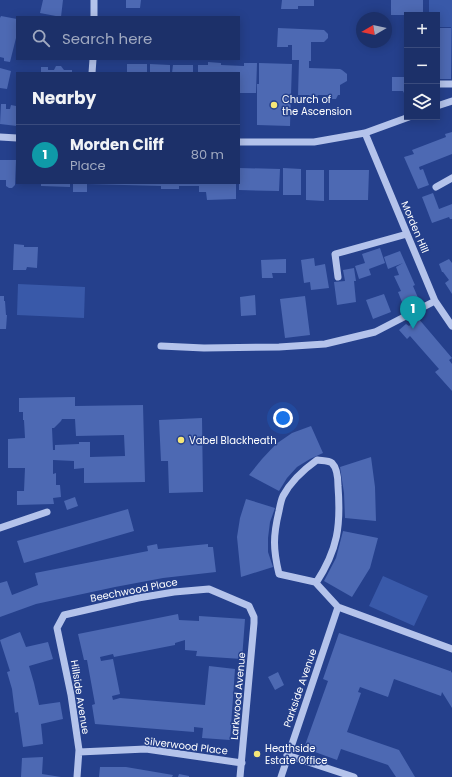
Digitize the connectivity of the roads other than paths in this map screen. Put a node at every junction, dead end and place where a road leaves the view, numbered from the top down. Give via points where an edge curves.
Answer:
1 (94, 0) edge
2 (94, 16) edge
3 (93, 60) edge
4 (92, 72) edge
5 (440, 84) edge
6 (452, 84) edge
7 (452, 101) edge
8 (440, 105) edge
9 (404, 119) edge
10 (365, 133) junction
11 (0, 137) edge
12 (16, 138) edge
13 (240, 142) edge
14 (452, 178) edge
15 (436, 187) dead end
16 (407, 234) junction
17 (338, 277) dead end
18 (435, 301) junction
19 (452, 326) edge
20 (161, 346) dead end
21 (47, 512) dead end
22 (0, 528) edge
23 (316, 583) junction
24 (338, 606) junction
25 (254, 617) joint
26 (60, 622) joint
27 (452, 649) edge
28 (79, 752) junction
29 (287, 755) junction
30 (242, 763) junction
31 (77, 777) edge
32 (240, 777) edge
33 (280, 777) edge
34 (354, 777) edge

1 - 2 street
3 - 4 street
5 - 6 street
7 - 8 street
9 - 10 street
10 - 13 street via 314,142
10 - 16 street, Morden Hill
11 - 12 street
14 - 15 street
16 - 17 street via 335,254
16 - 18 street, Morden Hill
18 - 19 street, Morden Hill
18 - 20 street via 375,332 325,344 204,348
21 - 22 street
23 - 23 street via 279,574 274,556 274,536 283,497 293,482 317,460 330,462 335,466 339,518 332,551
23 - 24 street
24 - 27 street
24 - 29 street, Parkside Avenue
25 - 26 street, Beechwood Place via 249,606 209,589 138,598 64,615
25 - 30 street, Larkwood Avenue
26 - 28 street, Hillside Avenue via 57,628 71,695
28 - 30 street, Silverwood Place via 146,749
28 - 31 street, Hillside Avenue
29 - 33 street, Parkside Avenue
29 - 34 street
30 - 32 street, Larkwood Avenue

